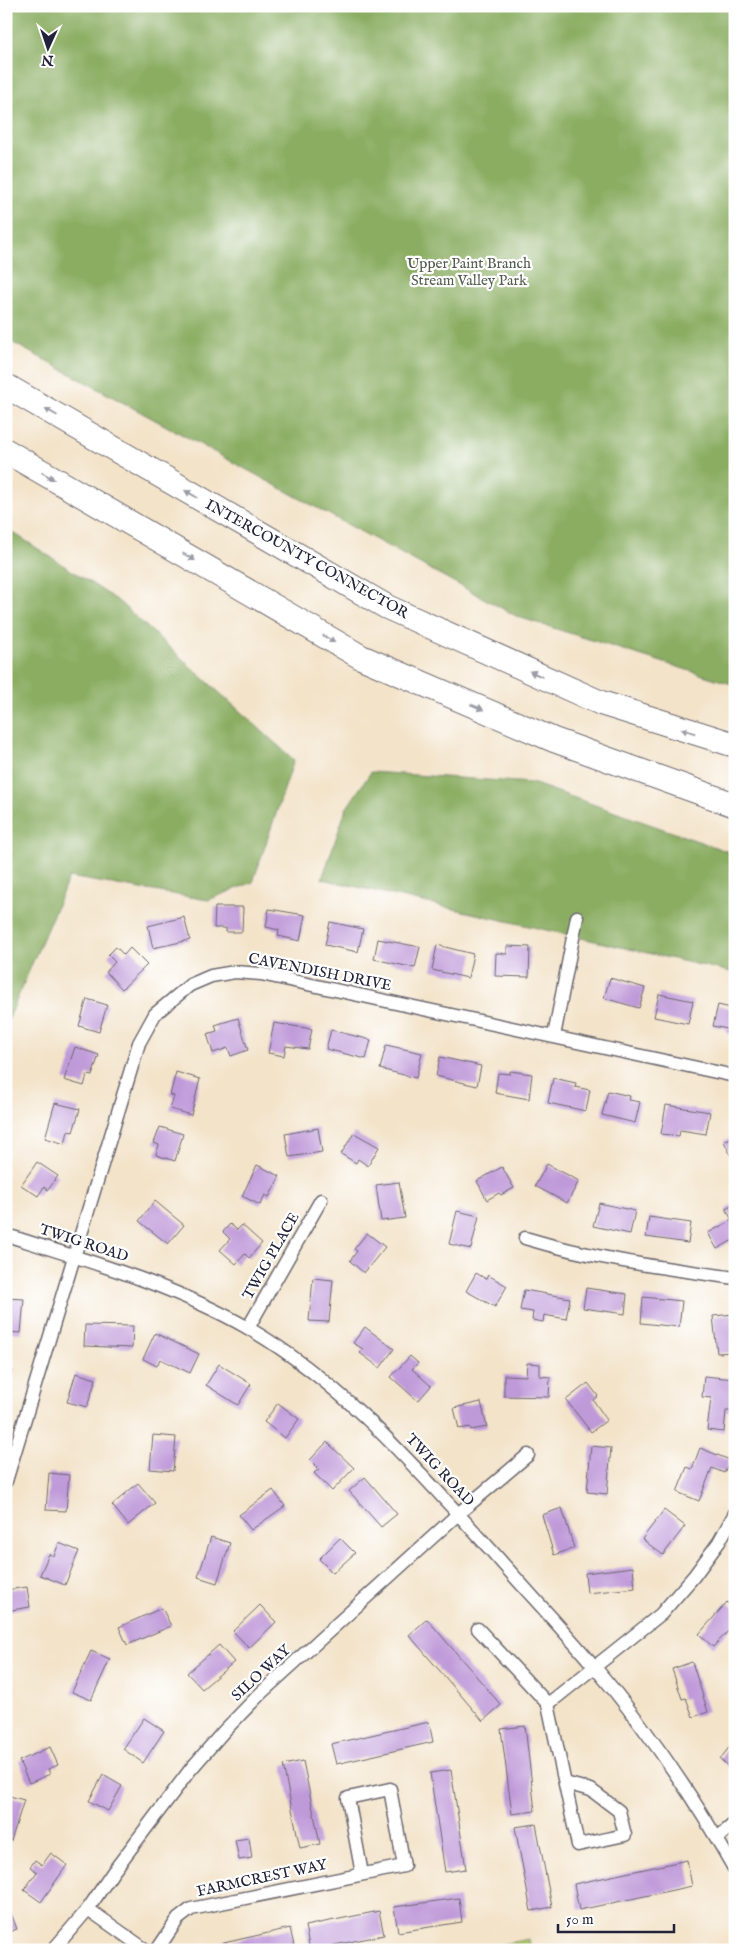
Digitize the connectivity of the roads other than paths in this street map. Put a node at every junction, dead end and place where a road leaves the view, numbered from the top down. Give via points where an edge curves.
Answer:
1 (6, 386) edge
2 (6, 451) edge
3 (735, 745) edge
4 (735, 805) edge
5 (577, 917) dead end
6 (554, 1036) junction
7 (735, 1077) edge
8 (321, 1200) dead end
9 (6, 1235) edge
10 (525, 1238) dead end
11 (75, 1256) junction
12 (735, 1278) edge
13 (248, 1328) junction
14 (528, 1455) dead end
15 (6, 1481) edge
16 (735, 1513) edge
17 (458, 1514) junction
18 (478, 1629) dead end
19 (595, 1667) junction
20 (548, 1704) junction
21 (565, 1783) junction
22 (735, 1823) edge
23 (717, 1838) junction
24 (735, 1870) edge
25 (362, 1874) junction
26 (88, 1909) junction
27 (54, 1950) edge
28 (146, 1950) edge
29 (158, 1950) edge

3 -> 1 highway, INTERCOUNTY CONNECTOR via 601,703 387,607
2 -> 4 highway via 361,657 554,740
5 - 6 street
6 - 7 street, CAVENDISH DRIVE
6 - 11 street, CAVENDISH DRIVE via 261,974 235,972 211,976 190,985 155,1014 139,1043
8 - 13 street, TWIG PLACE
9 - 11 street, TWIG ROAD
10 - 12 street via 624,1262
11 - 13 street, TWIG ROAD via 164,1286
11 - 15 street, CAVENDISH DRIVE
13 - 17 street, TWIG ROAD via 303,1364 344,1397 380,1430
14 - 17 street, SILO WAY
16 - 19 street via 719,1542 661,1614
17 - 19 street, TWIG ROAD
17 - 26 street, SILO WAY via 261,1693 224,1731 190,1770
18 - 20 street
19 - 20 street
19 - 23 street, TWIG ROAD via 643,1729
20 - 21 street
21 - 21 street via 591,1790 620,1811 625,1834 578,1845
22 - 23 street
23 - 24 street, TWIG ROAD
25 - 25 street, FARMCREST WAY via 404,1866 390,1789 348,1798
25 - 29 street, FARMCREST WAY via 191,1909 178,1919
26 - 27 street, SILO WAY
26 - 28 street

